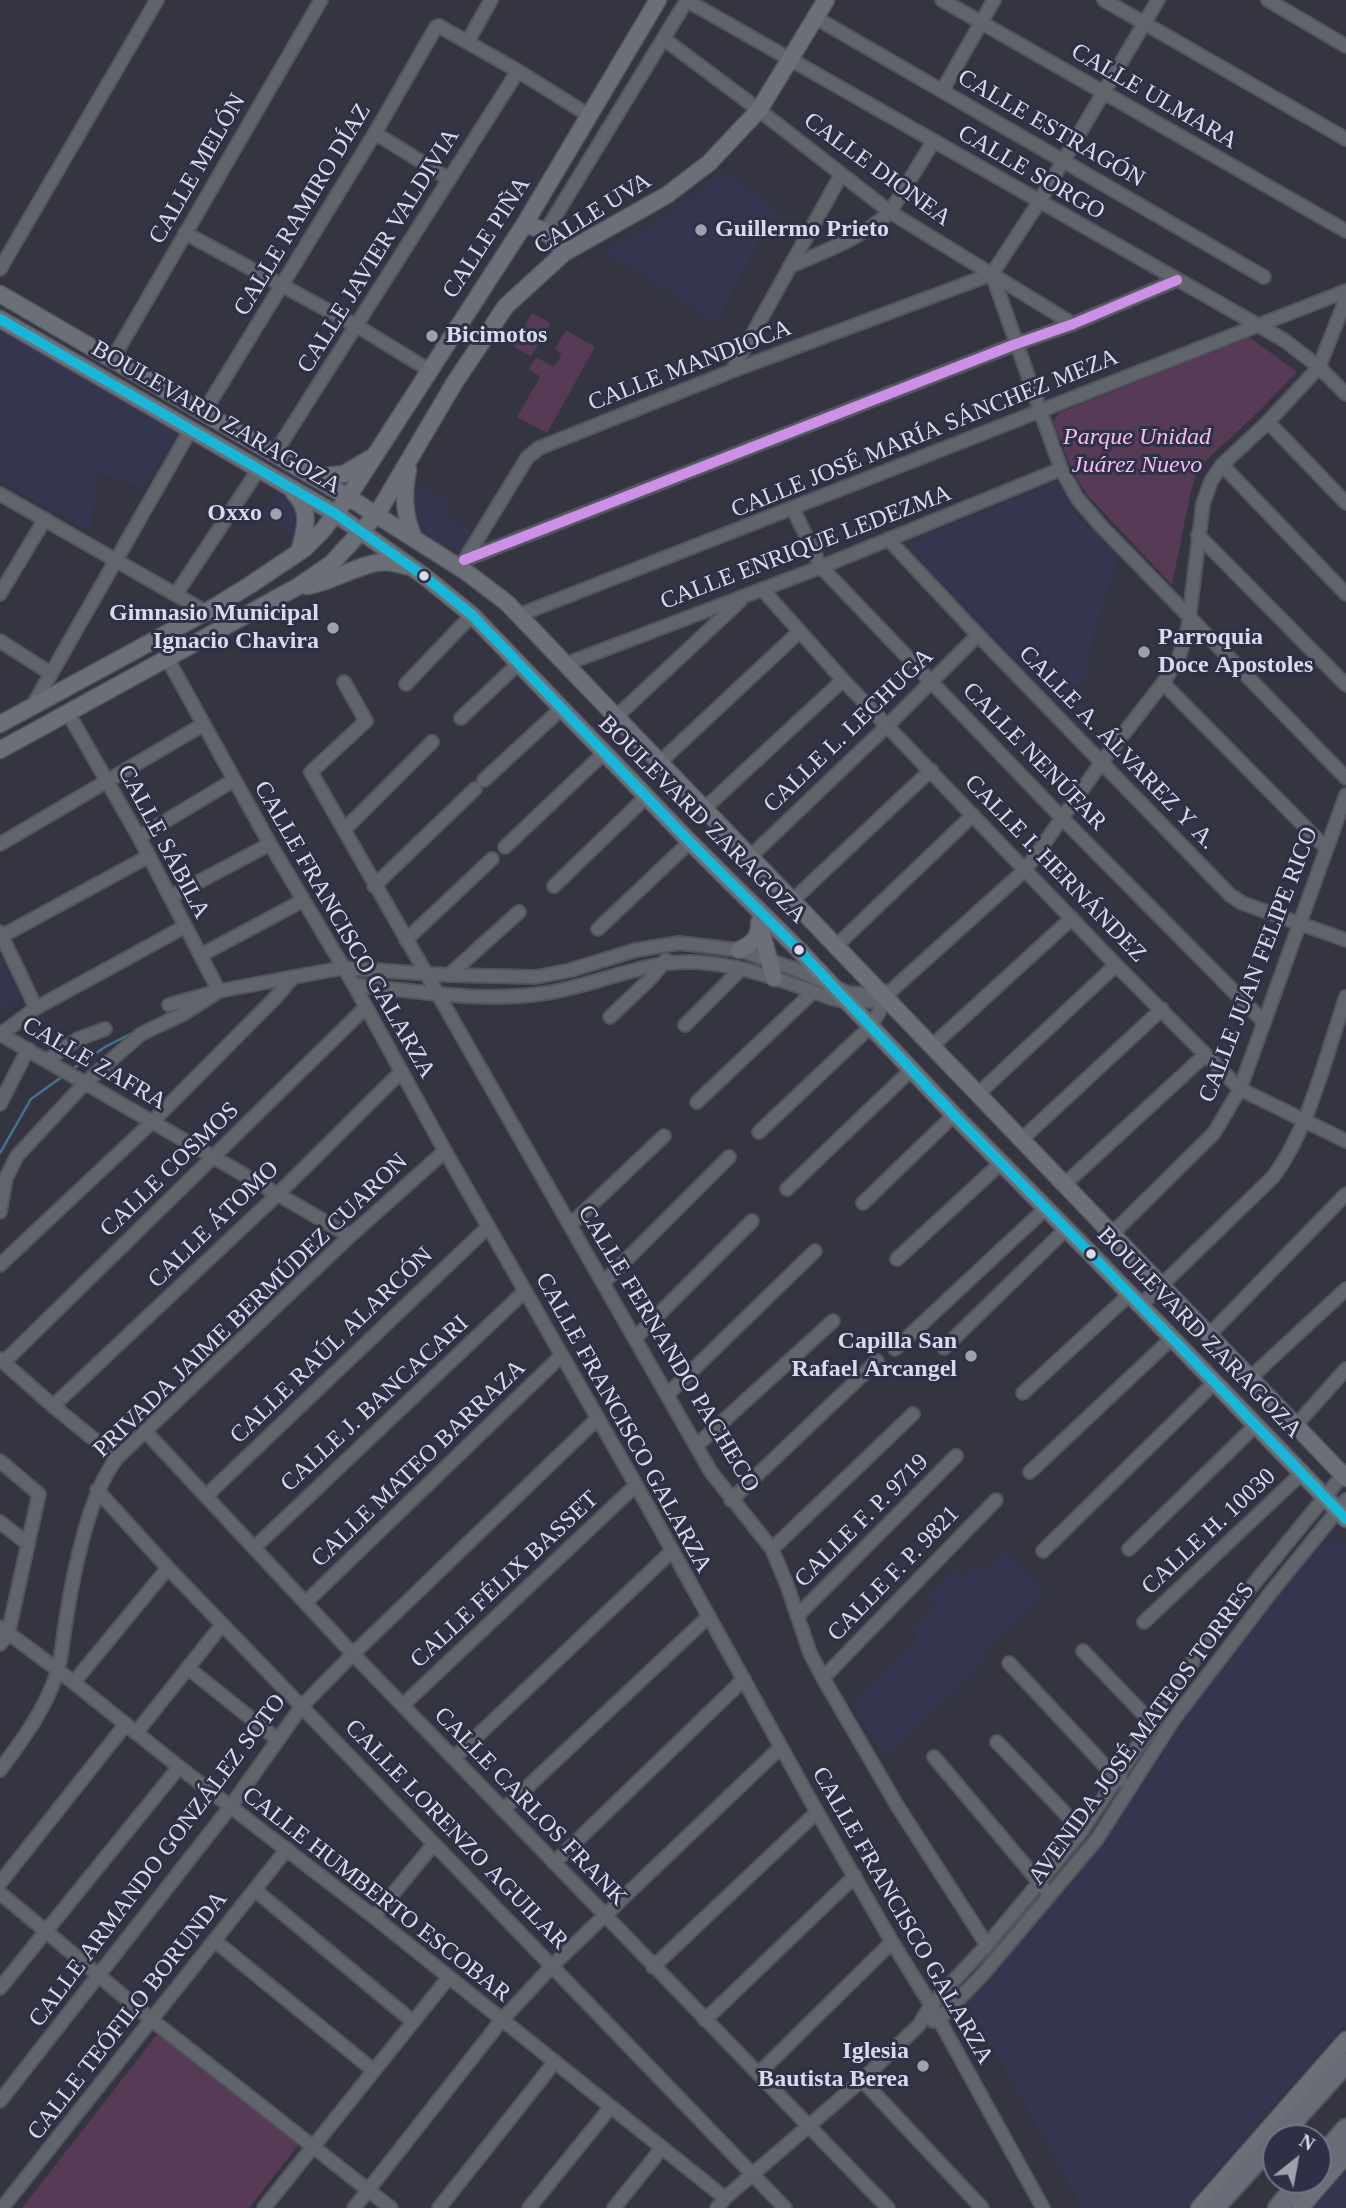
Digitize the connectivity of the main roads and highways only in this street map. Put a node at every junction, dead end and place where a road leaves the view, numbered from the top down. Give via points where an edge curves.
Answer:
1 (659, 0) edge
2 (827, 0) edge
3 (524, 225) junction
4 (564, 253) junction
5 (0, 294) edge
6 (0, 319) edge
7 (372, 457) junction
8 (410, 461) junction
9 (316, 477) junction
10 (287, 486) junction
11 (348, 496) junction
12 (336, 513) junction
13 (377, 514) junction
14 (362, 533) junction
15 (414, 539) junction
16 (302, 550) junction
17 (411, 567) junction
18 (315, 576) junction
19 (297, 587) junction
20 (0, 724) edge
21 (0, 750) edge
22 (758, 910) junction
23 (760, 927) junction
24 (739, 950) road end
25 (774, 978) road end
26 (1345, 1475) edge
27 (1343, 1510) edge
28 (1346, 2040) edge
29 (1346, 2063) edge
30 (1291, 2124) edge
31 (1346, 2129) edge
32 (1332, 2146) edge
33 (1346, 2154) edge
34 (1262, 2155) edge
35 (1290, 2194) edge
36 (1199, 2208) edge
37 (1214, 2208) edge
38 (1278, 2208) edge
39 (1300, 2208) edge

1 - 3 main road, CALLE PIÑA
2 - 4 main road, CALLE UVA via 759,110 726,146 687,181
3 - 4 main road via 546,231
3 - 7 main road, CALLE PIÑA
4 - 8 main road, CALLE UVA via 516,294 496,318
5 - 9 main road, BOULEVARD ZARAGOZA
6 - 10 main road, BOULEVARD ZARAGOZA
7 - 9 main road via 344,474
7 - 11 main road, CALLE PIÑA
8 - 13 main road, CALLE UVA
8 - 15 main road via 404,499
9 - 11 main road, BOULEVARD ZARAGOZA
10 - 12 main road, BOULEVARD ZARAGOZA
10 - 16 main road via 301,500 305,512
11 - 12 main road, CALLE PIÑA
11 - 13 main road, BOULEVARD ZARAGOZA
12 - 14 main road, BOULEVARD ZARAGOZA
12 - 16 main road, CALLE PIÑA
13 - 14 main road, CALLE UVA
13 - 15 main road, BOULEVARD ZARAGOZA
14 - 17 main road, BOULEVARD ZARAGOZA
14 - 18 main road, CALLE UVA
15 - 26 main road, BOULEVARD ZARAGOZA via 462,564 519,615
16 - 18 main road via 314,551 319,557
16 - 20 main road, CALLE PIÑA via 206,612
17 - 19 main road via 383,562
17 - 22 main road, BOULEVARD ZARAGOZA via 472,615
18 - 19 main road, CALLE UVA
19 - 21 main road
22 - 23 main road
22 - 27 main road, BOULEVARD ZARAGOZA via 1171,1339
23 - 24 main road via 752,944
23 - 25 main road
28 - 36 main road
29 - 30 highway
31 - 32 highway
33 - 39 main road
34 - 37 highway
35 - 38 highway

